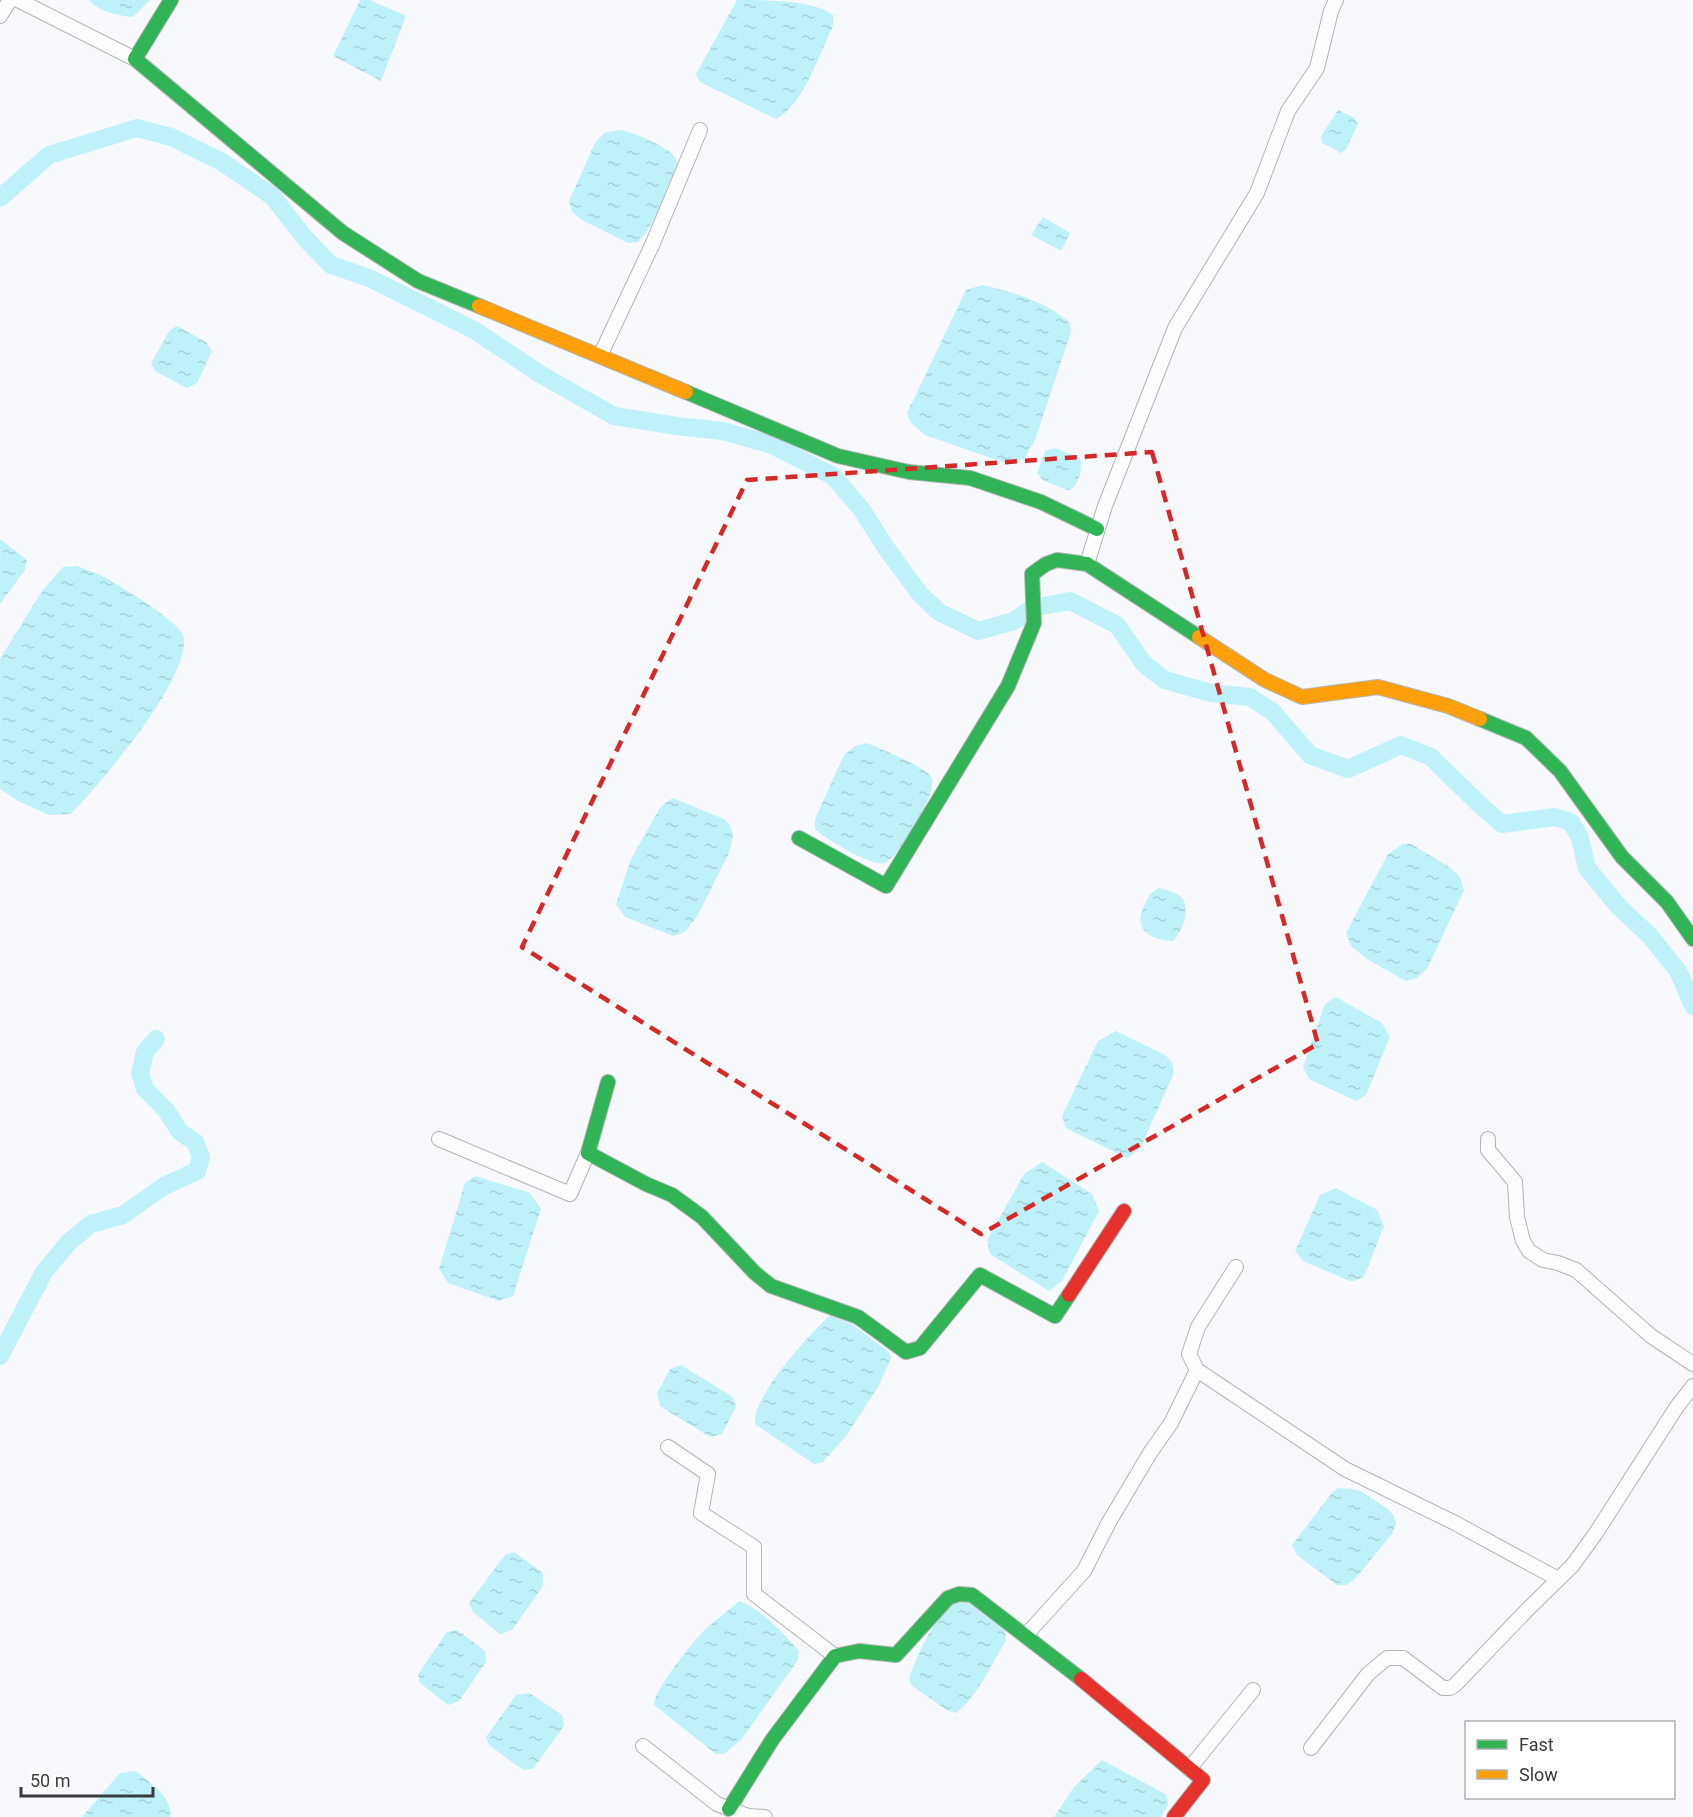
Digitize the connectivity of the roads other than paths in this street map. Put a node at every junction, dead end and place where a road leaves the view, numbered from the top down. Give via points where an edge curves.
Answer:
1 (10, 0) edge
2 (18, 0) edge
3 (171, 0) edge
4 (1336, 0) edge
5 (0, 16) edge
6 (135, 59) junction
7 (700, 130) dead end
8 (600, 356) junction
9 (1097, 529) junction
10 (1087, 564) junction
11 (799, 838) dead end
12 (1693, 939) edge
13 (608, 1082) dead end
14 (439, 1139) dead end
15 (1488, 1139) dead end
16 (588, 1153) junction
17 (1124, 1211) dead end
18 (1236, 1267) dead end
19 (1693, 1364) edge
20 (1197, 1370) junction
21 (1693, 1386) edge
22 (668, 1448) dead end
23 (1558, 1579) junction
24 (1026, 1635) junction
25 (835, 1656) junction
26 (1253, 1690) dead end
27 (643, 1746) dead end
28 (1311, 1748) dead end
29 (1189, 1769) junction
30 (729, 1809) junction
31 (748, 1816) edge
32 (765, 1817) edge
33 (1174, 1817) edge

1 - 5 street
2 - 6 street
3 - 6 street
4 - 9 street via 1317,68 1288,111 1257,193 1175,328
6 - 8 street via 343,233 418,281
7 - 8 street
8 - 9 street via 838,456 909,472 970,478 1041,502
9 - 10 street
10 - 11 street via 1046,562 1032,574 1034,623 1008,686 886,886
10 - 12 street via 1265,680 1302,696 1377,687 1448,706 1526,738 1560,771 1622,857 1667,902
13 - 16 street
14 - 16 street via 570,1194
15 - 19 street via 1488,1150 1515,1182 1517,1217 1529,1251 1543,1260 1576,1270 1651,1336
16 - 17 street via 672,1195 702,1217 771,1286 858,1317 906,1352 920,1348 980,1275 1055,1316
18 - 20 street via 1198,1327 1189,1354
20 - 23 street via 1345,1469
20 - 24 street via 1171,1423 1109,1522 1084,1571
21 - 23 street via 1596,1533
22 - 25 street via 708,1474 701,1513 754,1548 754,1594
23 - 28 street via 1450,1688 1443,1688 1403,1658 1381,1662
24 - 25 street via 972,1595 959,1594 948,1598 896,1655 859,1651
24 - 29 street
25 - 30 street via 772,1740
26 - 29 street
27 - 30 street via 717,1804
29 - 33 street via 1203,1780
30 - 31 street
31 - 32 street

